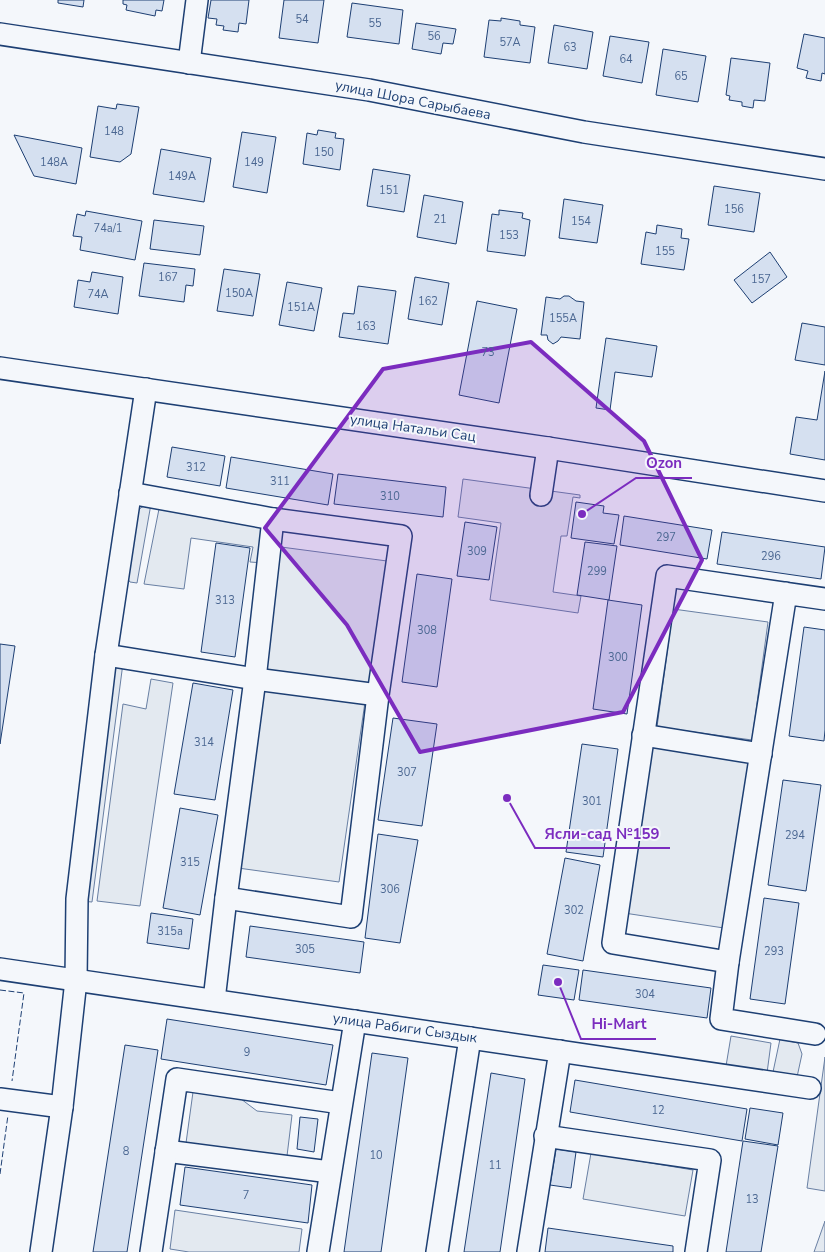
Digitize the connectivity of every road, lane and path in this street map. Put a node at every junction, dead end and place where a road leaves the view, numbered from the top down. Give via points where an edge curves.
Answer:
1 (198, 0) edge
2 (0, 34) edge
3 (189, 63) junction
4 (825, 169) edge
5 (0, 368) edge
6 (146, 389) junction
7 (548, 448) junction
8 (825, 491) edge
9 (130, 493) junction
10 (541, 495) dead end
11 (273, 519) junction
12 (786, 594) junction
13 (825, 599) edge
14 (106, 655) junction
15 (255, 679) junction
16 (378, 695) junction
17 (643, 735) junction
18 (761, 754) junction
19 (226, 898) junction
20 (728, 962) junction
21 (0, 969) edge
22 (76, 980) junction
23 (214, 1000) junction
24 (355, 1021) junction
25 (815, 1034) dead end
26 (470, 1038) junction
27 (560, 1051) junction
28 (814, 1092) edge
29 (0, 1099) edge
30 (341, 1103) junction
31 (62, 1107) junction
32 (545, 1136) junction
33 (166, 1151) junction
34 (330, 1172) junction
35 (41, 1252) edge
36 (151, 1252) edge
37 (318, 1252) edge
38 (437, 1252) edge
39 (528, 1252) edge
40 (696, 1252) edge

1 - 3 street
2 - 3 street, улица Шора Сарыбаева
3 - 4 street, улица Шора Сарыбаева via 369,90 584,132
5 - 6 street, улица Натальи Сац
6 - 7 street, улица Натальи Сац
6 - 9 street
7 - 8 street, улица Натальи Сац
7 - 10 street
9 - 11 street
9 - 14 street
11 - 15 street
11 - 16 street via 401,536
12 - 13 street
12 - 17 street via 667,576
12 - 18 street
14 - 15 street
14 - 22 street via 77,899
15 - 16 street
15 - 19 street
16 - 19 street via 350,917
17 - 18 street
17 - 20 street via 613,942
18 - 20 street
19 - 23 street
20 - 25 street via 721,1019
21 - 22 street, улица Рабиги Сыздык
22 - 23 street, улица Рабиги Сыздык
22 - 31 street
23 - 24 street, улица Рабиги Сыздык
24 - 26 street, улица Рабиги Сыздык
24 - 30 street
26 - 27 street, улица Рабиги Сыздык
26 - 38 street
27 - 28 street, улица Рабиги Сыздык
27 - 32 street
29 - 31 street
30 - 33 street via 177,1079
30 - 34 street
31 - 35 street
32 - 39 street
32 - 40 street via 710,1160
33 - 34 street
33 - 36 street
34 - 37 street

